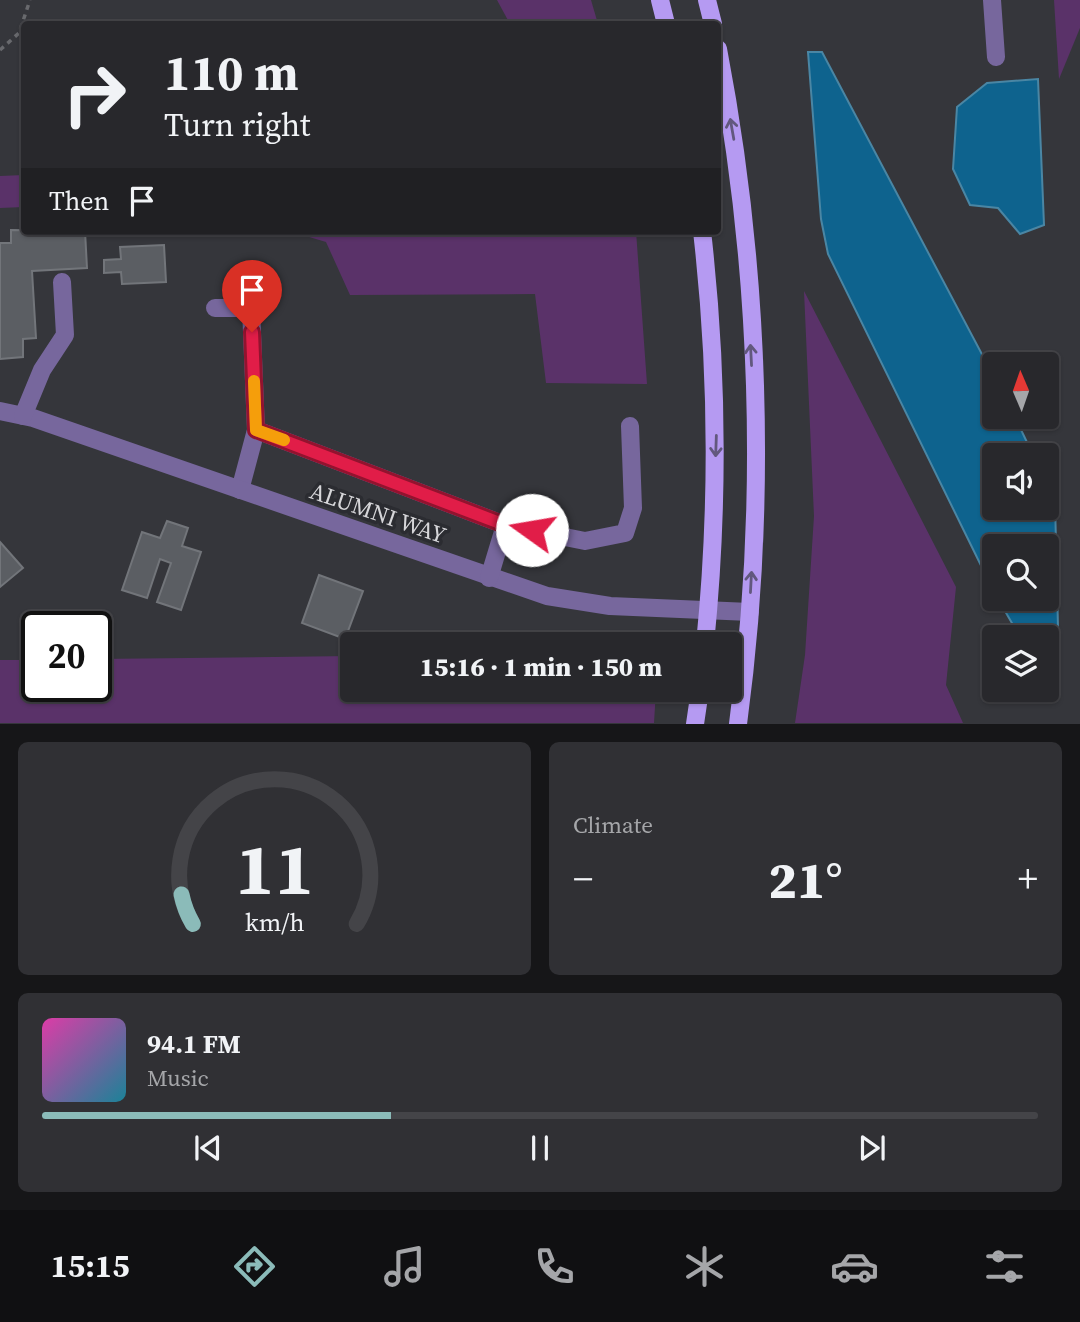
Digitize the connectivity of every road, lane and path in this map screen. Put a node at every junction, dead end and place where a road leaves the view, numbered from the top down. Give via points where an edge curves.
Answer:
1 (30, 0) edge
2 (660, 0) edge
3 (707, 0) edge
4 (992, 0) edge
5 (23, 21) edge
6 (665, 21) edge
7 (712, 21) edge
8 (21, 27) edge
9 (1, 50) edge
10 (996, 57) dead end
11 (721, 66) edge
12 (702, 235) edge
13 (62, 282) dead end
14 (215, 308) dead end
15 (0, 411) edge
16 (23, 416) junction
17 (630, 425) dead end
18 (256, 430) junction
19 (240, 490) junction
20 (505, 525) junction
21 (489, 578) junction
22 (708, 609) junction
23 (750, 612) junction
24 (706, 632) edge
25 (698, 702) edge
26 (695, 723) edge
27 (738, 723) edge

1 - 5 path
2 - 6 main road
3 - 7 main road
4 - 10 street
8 - 9 path
23 -> 11 main road via 756,478 747,280 738,164
12 -> 22 main road via 717,424
13 - 16 street via 65,335
14 - 18 street via 250,307
15 - 16 street, ALUMNI WAY
16 - 19 street, ALUMNI WAY
17 - 20 street via 633,508 625,533 585,541
18 - 19 street
18 - 20 street
19 - 21 street, ALUMNI WAY
20 - 21 street
21 - 22 street, ALUMNI WAY via 583,604
22 - 23 street, ALUMNI WAY
22 - 24 main road
23 - 27 main road
25 - 26 main road

